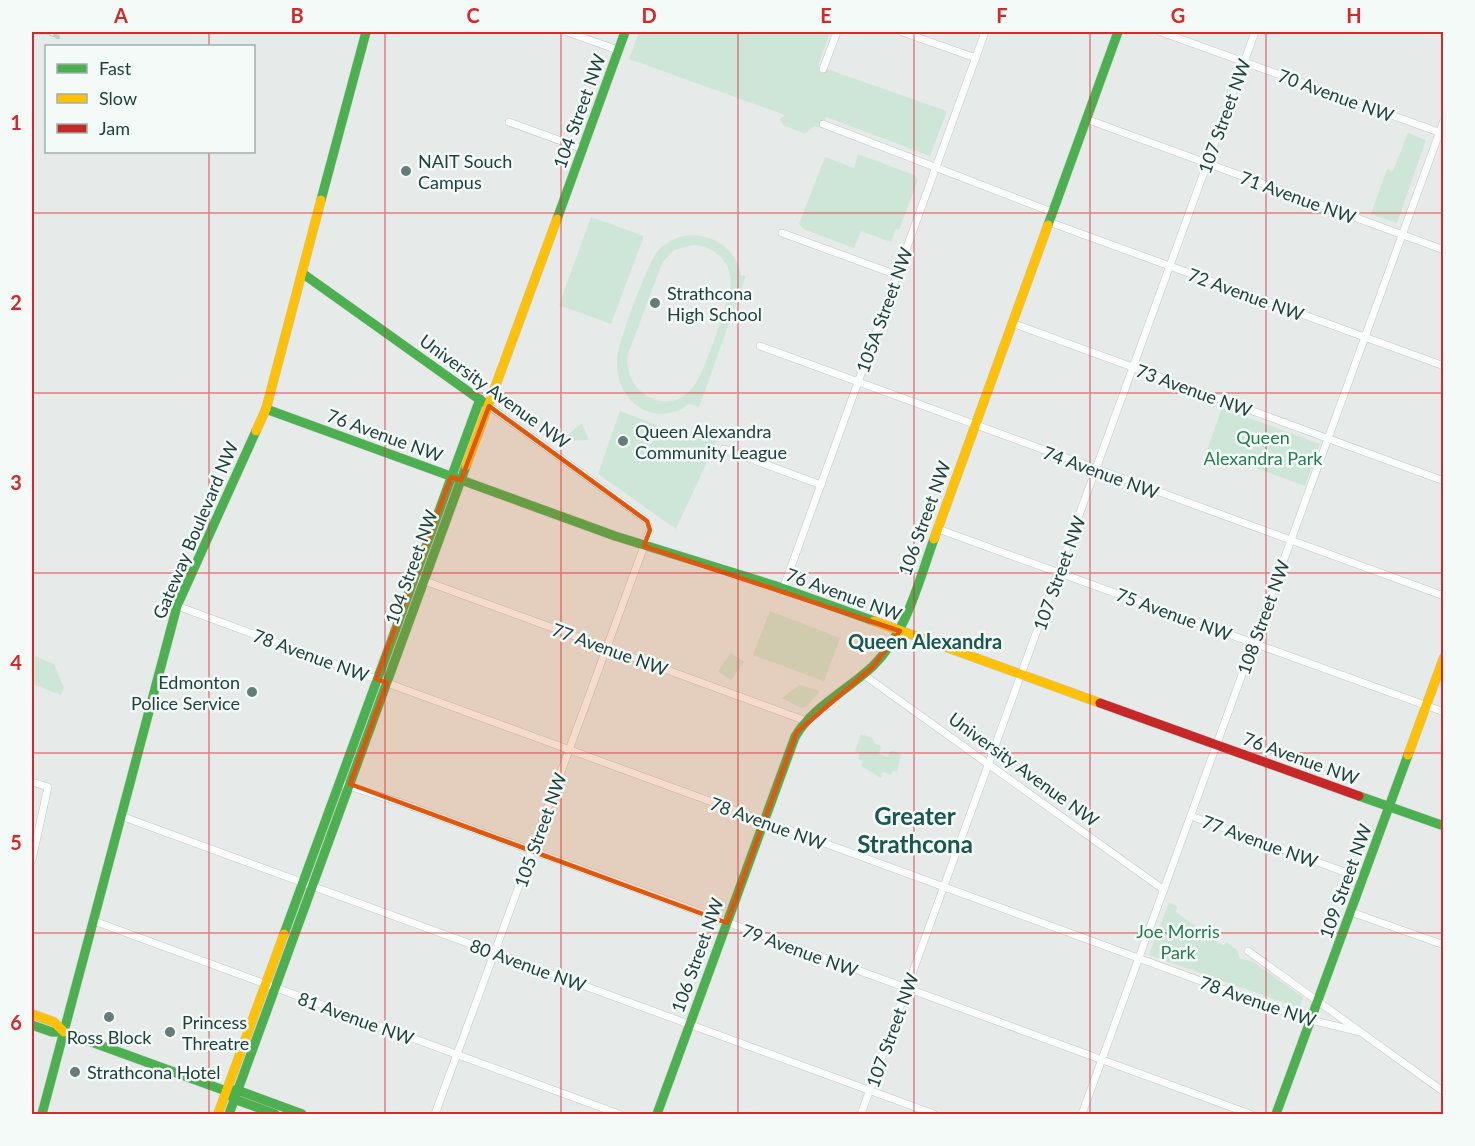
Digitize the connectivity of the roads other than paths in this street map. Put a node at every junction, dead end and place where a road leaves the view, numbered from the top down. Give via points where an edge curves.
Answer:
1 (366, 32) edge
2 (567, 32) edge
3 (625, 32) edge
4 (837, 32) edge
5 (902, 32) edge
6 (986, 32) edge
7 (1118, 32) edge
8 (1161, 32) edge
9 (1255, 32) edge
10 (618, 50) junction
11 (976, 58) junction
12 (1244, 62) junction
13 (823, 69) dead end
14 (1086, 120) junction
15 (1443, 120) edge
16 (509, 122) dead end
17 (823, 124) dead end
18 (1441, 133) edge
19 (583, 149) junction
20 (1207, 164) junction
21 (936, 167) junction
22 (1052, 212) junction
23 (1049, 222) junction
24 (782, 233) dead end
25 (1402, 235) junction
26 (1443, 250) edge
27 (1170, 266) junction
28 (302, 273) junction
29 (897, 275) junction
30 (1012, 323) junction
31 (1364, 337) junction
32 (760, 346) dead end
33 (1443, 366) edge
34 (1133, 368) junction
35 (858, 382) junction
36 (480, 399) junction
37 (489, 406) junction
38 (266, 409) junction
39 (975, 426) junction
40 (1327, 439) junction
41 (724, 449) dead end
42 (1096, 470) junction
43 (456, 479) junction
44 (1443, 481) edge
45 (821, 485) junction
46 (938, 529) junction
47 (1290, 541) junction
48 (644, 546) junction
49 (1059, 573) junction
50 (419, 578) junction
51 (783, 589) junction
52 (1443, 596) edge
53 (177, 606) junction
54 (900, 631) junction
55 (1253, 643) junction
56 (607, 648) junction
57 (1443, 657) edge
58 (1023, 674) junction
59 (864, 675) junction
60 (376, 679) junction
61 (387, 683) junction
62 (1426, 706) junction
63 (1443, 712) edge
64 (806, 721) junction
65 (1216, 745) junction
66 (569, 750) junction
67 (990, 765) junction
68 (32, 782) edge
69 (339, 783) junction
70 (350, 784) junction
71 (1390, 807) junction
72 (122, 816) junction
73 (1191, 816) junction
74 (764, 821) junction
75 (1443, 826) edge
76 (532, 851) junction
77 (32, 860) edge
78 (1364, 879) junction
79 (303, 882) junction
80 (313, 886) junction
81 (945, 888) junction
82 (1164, 890) junction
83 (1352, 912) junction
84 (94, 921) junction
85 (727, 923) junction
86 (1443, 945) edge
87 (1248, 951) dead end
88 (495, 953) junction
89 (1139, 959) junction
90 (270, 986) junction
91 (907, 989) junction
92 (1318, 1002) junction
93 (32, 1014) edge
94 (1311, 1021) junction
95 (689, 1024) junction
96 (32, 1025) edge
97 (64, 1032) junction
98 (1360, 1032) junction
99 (457, 1055) junction
100 (1102, 1060) junction
101 (870, 1090) junction
102 (226, 1091) junction
103 (1443, 1092) edge
104 (236, 1095) junction
105 (42, 1114) edge
106 (218, 1114) edge
107 (229, 1114) edge
108 (275, 1114) edge
109 (302, 1114) edge
110 (435, 1114) edge
111 (619, 1114) edge
112 (657, 1114) edge
113 (861, 1114) edge
114 (934, 1114) edge
115 (1082, 1114) edge
116 (1250, 1114) edge
117 (1276, 1114) edge

1 - 28 street, Gateway Boulevard NW
2 - 10 street
3 - 10 street, 104 Street NW
4 - 13 street
5 - 11 street
6 - 11 street, 105A Street NW
7 - 14 street, 106 Street NW
8 - 12 street, 70 Avenue NW
9 - 12 street, 107 Street NW
10 - 19 street, 104 Street NW
11 - 21 street, 105A Street NW
12 - 18 street, 70 Avenue NW
12 - 20 street, 107 Street NW
14 - 20 street, 71 Avenue NW
14 - 22 street, 106 Street NW
15 - 18 street, 108 Street NW
16 - 19 street
17 - 21 street
18 - 25 street, 108 Street NW
19 - 37 street, 104 Street NW
20 - 25 street, 71 Avenue NW
20 - 27 street, 107 Street NW
21 - 22 street
21 - 29 street, 105A Street NW
22 - 23 street, 106 Street NW
23 - 27 street, 72 Avenue NW
23 - 30 street, 106 Street NW
24 - 29 street
25 - 26 street, 71 Avenue NW
25 - 31 street, 108 Street NW
27 - 31 street, 72 Avenue NW
27 - 34 street, 107 Street NW
28 - 36 street, University Avenue NW
28 - 38 street, Gateway Boulevard NW
29 - 35 street, 105A Street NW
30 - 34 street, 73 Avenue NW
30 - 39 street, 106 Street NW
31 - 33 street, 72 Avenue NW
31 - 40 street, 108 Street NW
32 - 35 street, 74 Avenue NW
34 - 40 street, 73 Avenue NW
34 - 42 street, 107 Street NW
35 - 39 street, 74 Avenue NW
35 - 45 street, 105A Street NW
36 - 37 street, University Avenue NW
36 - 43 street, 104 Street NW
37 - 43 street, 104 Street NW
37 - 48 street, University Avenue NW via 647,521 650,530
38 - 43 street, 76 Avenue NW
38 - 53 street, Gateway Boulevard NW
39 - 42 street, 74 Avenue NW
39 - 46 street, 106 Street NW
40 - 44 street, 73 Avenue NW
40 - 47 street, 108 Street NW
41 - 45 street
42 - 47 street, 74 Avenue NW
42 - 49 street, 107 Street NW
43 - 48 street, 76 Avenue NW
43 - 50 street, 104 Street NW
45 - 51 street, 105A Street NW
46 - 49 street, 75 Avenue NW
46 - 54 street, 106 Street NW
47 - 52 street, 74 Avenue NW
47 - 55 street, 108 Street NW
48 - 51 street, 76 Avenue NW
48 - 56 street, 105 Street NW
49 - 55 street, 75 Avenue NW
49 - 58 street, 107 Street NW
50 - 56 street, 77 Avenue NW
50 - 60 street, 104 Street NW
50 - 61 street, 104 Street NW
51 - 54 street, 76 Avenue NW
53 - 60 street, 78 Avenue NW
53 - 72 street, Gateway Boulevard NW
54 - 58 street, 76 Avenue NW
54 - 59 street, 106 Street NW via 890,648
55 - 62 street, 75 Avenue NW
55 - 65 street, 108 Street NW
56 - 64 street, 77 Avenue NW
56 - 66 street, 105 Street NW
57 - 62 street, 109 Street NW
58 - 65 street, 76 Avenue NW
58 - 67 street, 107 Street NW
59 - 64 street, 106 Street NW
59 - 67 street, University Avenue NW
60 - 61 street, 78 Avenue NW
60 - 69 street, 104 Street NW
61 - 66 street, 78 Avenue NW
61 - 70 street, 104 Street NW
62 - 63 street, 75 Avenue NW
62 - 71 street, 109 Street NW
64 - 74 street, 106 Street NW via 795,737
65 - 71 street, 76 Avenue NW
65 - 73 street, 108 Street NW
66 - 74 street, 78 Avenue NW
66 - 76 street, 105 Street NW
67 - 81 street, 107 Street NW
67 - 82 street, University Avenue NW
68 - 77 street via 48,787
69 - 70 street, 79 Avenue NW
69 - 79 street, 104 Street NW
70 - 76 street, 79 Avenue NW
70 - 80 street, 104 Street NW
71 - 75 street, 76 Avenue NW
71 - 78 street, 109 Street NW
72 - 79 street, 80 Avenue NW
72 - 84 street, Gateway Boulevard NW
73 - 78 street, 77 Avenue NW
73 - 82 street, 108 Street NW
74 - 81 street, 78 Avenue NW
74 - 85 street, 106 Street NW
76 - 85 street, 79 Avenue NW
76 - 88 street, 105 Street NW
78 - 83 street, 109 Street NW
79 - 80 street, 80 Avenue NW
79 - 90 street, 104 Street NW
80 - 88 street, 80 Avenue NW
80 - 90 street, 104 Street NW
81 - 89 street, 78 Avenue NW
81 - 91 street, 107 Street NW
82 - 89 street, 108 Street NW
83 - 86 street
83 - 92 street, 109 Street NW
84 - 90 street, 81 Avenue NW
84 - 97 street, Gateway Boulevard NW
85 - 91 street, 79 Avenue NW
85 - 95 street, 106 Street NW
87 - 92 street
88 - 95 street, 80 Avenue NW
88 - 99 street, 105 Street NW
89 - 94 street, 78 Avenue NW
89 - 100 street, 108 Street NW
90 - 99 street, 81 Avenue NW
90 - 102 street, 104 Street NW
90 - 104 street, 104 Street NW
91 - 100 street, 79 Avenue NW
91 - 101 street, 107 Street NW
92 - 94 street, 109 Street NW
92 - 98 street
93 - 97 street via 54,1022
94 - 98 street, 78 Avenue NW
94 - 117 street, 109 Street NW
95 - 101 street, 80 Avenue NW
95 - 112 street, 106 Street NW
96 - 97 street
97 - 102 street
97 - 105 street, Gateway Boulevard NW
98 - 103 street
99 - 110 street, 105 Street NW
99 - 111 street, 81 Avenue NW
100 - 115 street, 108 Street NW
100 - 116 street, 79 Avenue NW
101 - 113 street, 107 Street NW
101 - 114 street, 80 Avenue NW
102 - 104 street
102 - 106 street, 104 Street NW
104 - 107 street, 104 Street NW
104 - 108 street
104 - 109 street

